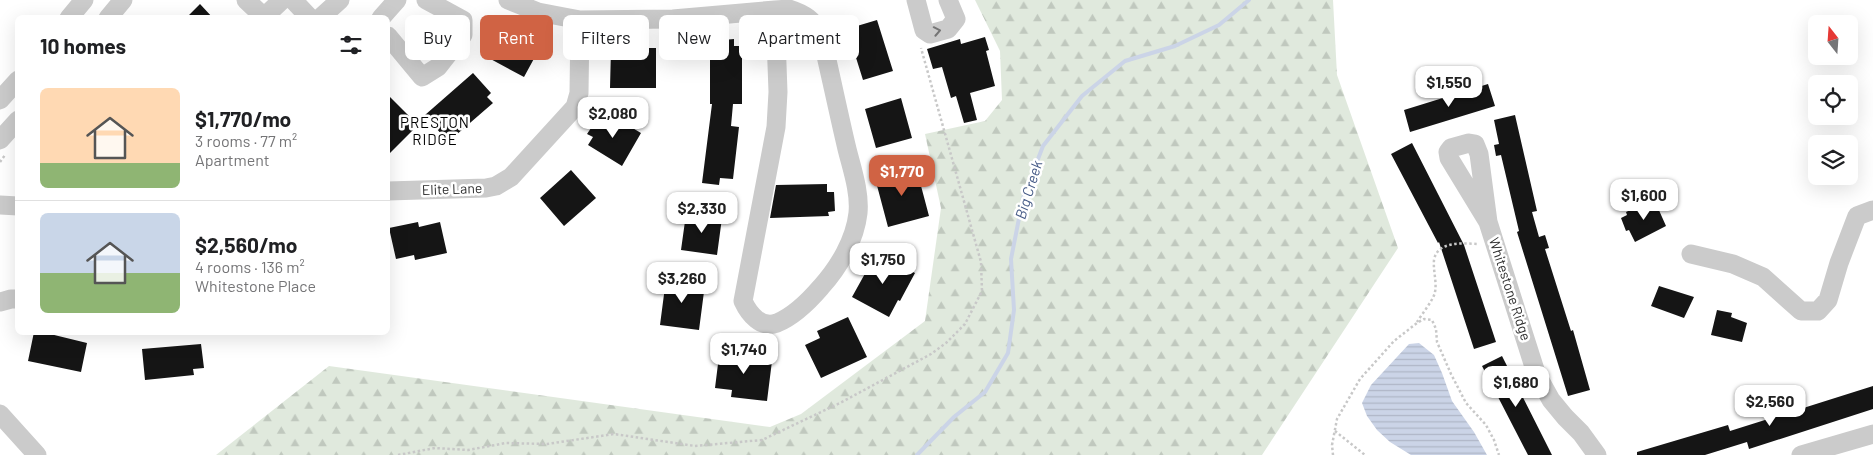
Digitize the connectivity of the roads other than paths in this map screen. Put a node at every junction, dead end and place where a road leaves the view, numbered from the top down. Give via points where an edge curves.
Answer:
1 (84, 0) edge
2 (123, 0) edge
3 (246, 0) edge
4 (282, 0) edge
5 (293, 0) edge
6 (340, 0) edge
7 (397, 0) edge
8 (426, 0) edge
9 (508, 0) edge
10 (916, 0) edge
11 (948, 0) edge
12 (775, 10) junction
13 (72, 15) edge
14 (110, 15) edge
15 (262, 15) edge
16 (266, 15) edge
17 (307, 15) edge
18 (323, 15) edge
19 (384, 15) edge
20 (563, 17) edge
21 (649, 19) edge
22 (390, 38) edge
23 (580, 60) edge
24 (15, 83) edge
25 (0, 100) edge
26 (15, 123) edge
27 (0, 140) edge
28 (390, 191) edge
29 (0, 205) edge
30 (15, 206) edge
31 (1873, 210) edge
32 (1488, 222) dead end
33 (1691, 254) dead end
34 (15, 299) edge
35 (0, 302) edge
36 (0, 414) edge
37 (1873, 434) edge
38 (38, 455) edge
39 (1597, 455) edge
40 (1801, 455) edge

1 - 13 street
2 - 14 street
3 - 15 street
4 - 16 street
5 - 17 street
6 - 18 street
7 - 19 street
8 - 22 street via 463,20 463,35 438,67 422,77
9 - 20 street via 538,12
10 -> 11 street via 924,30 930,34 948,29 956,19
12 - 12 street via 789,9 802,13 814,21 821,34 858,211 849,244 828,279 799,309 770,325 762,324 748,311 743,300 776,127
12 - 21 street
23 - 28 street, Elite Lane via 580,93 575,107 511,177 486,188
24 - 25 street
26 - 27 street
29 - 30 street
31 - 33 street via 1857,216 1838,263 1828,300 1818,311 1801,311 1763,277 1733,264
32 - 39 street, Whitestone Ridge via 1536,373 1551,400
34 - 35 street
36 - 38 street
37 - 40 street

